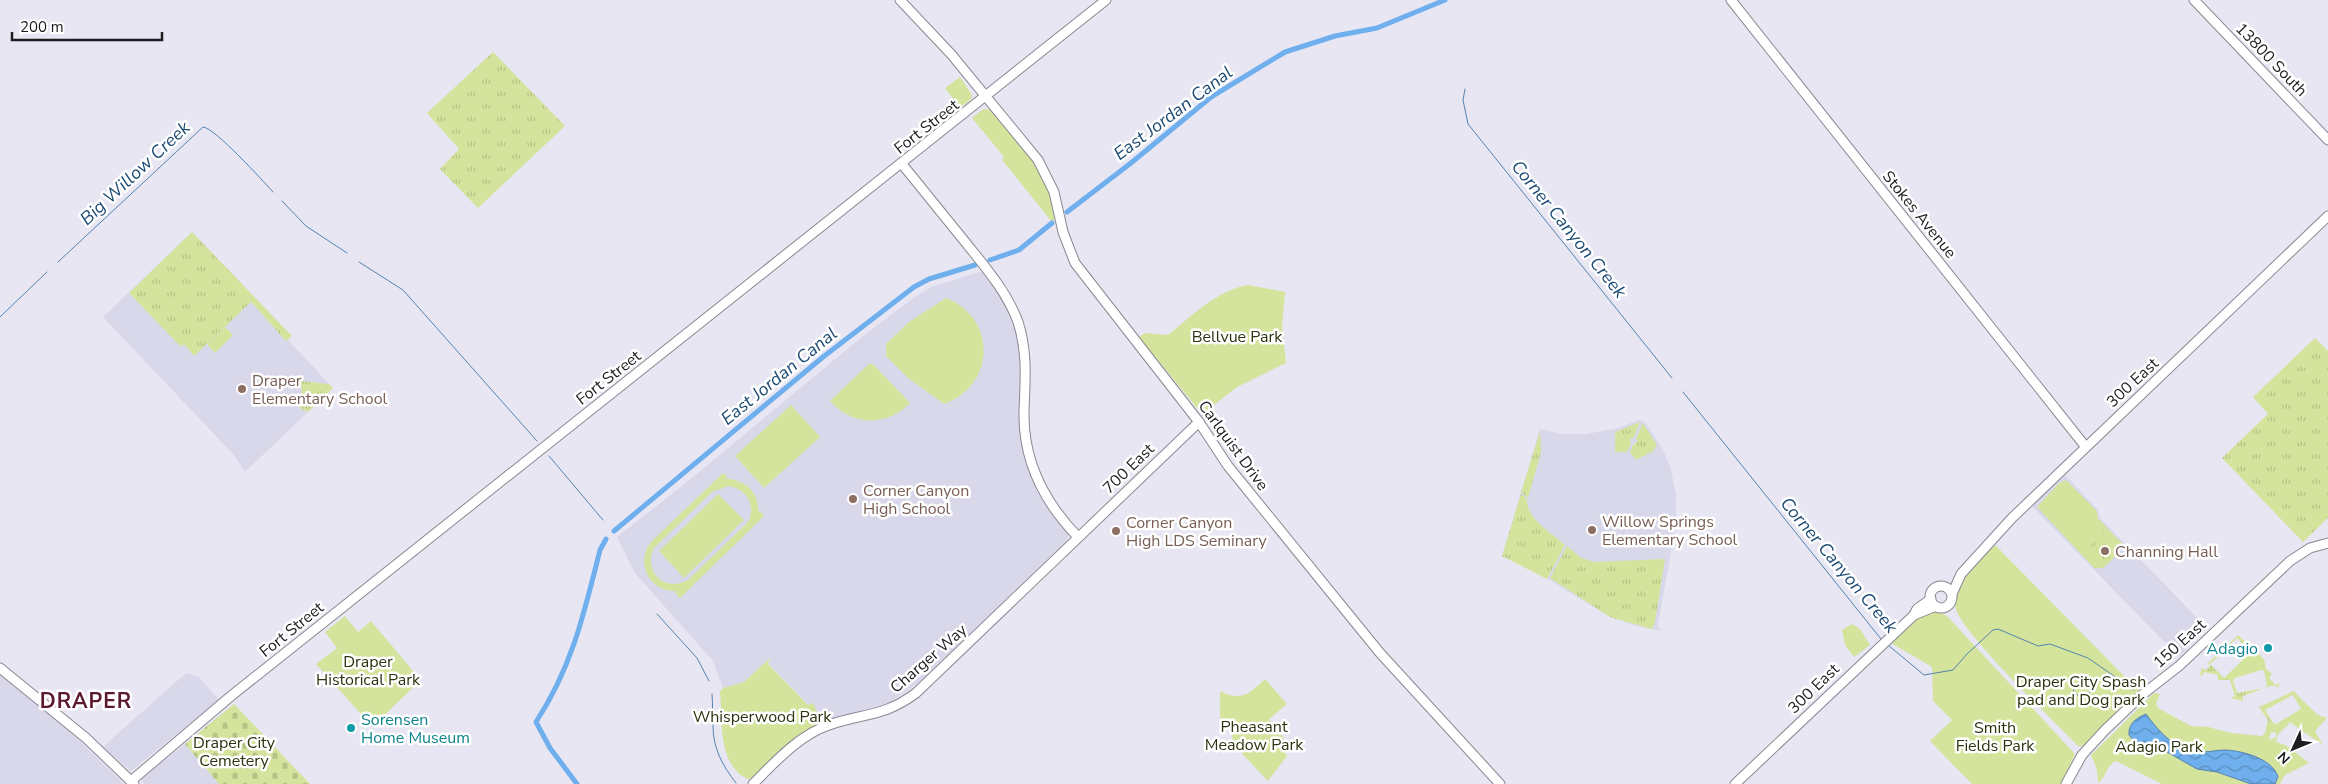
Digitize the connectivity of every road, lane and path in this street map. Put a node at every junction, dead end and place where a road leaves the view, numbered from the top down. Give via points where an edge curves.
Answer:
1 (900, 0) edge
2 (1106, 0) edge
3 (1731, 0) edge
4 (2194, 0) edge
5 (987, 96) junction
6 (2328, 140) edge
7 (902, 164) junction
8 (2328, 216) edge
9 (1199, 422) junction
10 (2085, 446) junction
11 (1078, 537) junction
12 (2328, 543) edge
13 (1961, 574) junction
14 (1944, 586) junction
15 (1952, 594) junction
16 (1930, 599) junction
17 (1936, 606) junction
18 (1914, 615) junction
19 (0, 668) edge
20 (133, 782) edge
21 (753, 784) edge
22 (1500, 784) edge
23 (1735, 784) edge
24 (2066, 784) edge

1 - 5 street, Carlquist Drive
2 - 5 street, Fort Street
3 - 10 street, Stokes Avenue
4 - 6 street, 13800 South
5 - 7 street, Fort Street
5 - 9 street, Carlquist Drive via 1044,170 1054,192 1066,243 1075,263
7 - 11 street via 994,278 1010,304 1025,357 1024,429 1031,463 1050,503
7 - 20 street, Fort Street via 231,696
8 - 10 street, 300 East
9 - 11 street, 700 East
9 - 22 street, Carlquist Drive via 1228,466 1390,666
10 - 13 street, 300 East via 1982,548
11 - 21 street, Charger Way via 916,693 889,709 828,725 810,734
12 - 24 street, 150 East via 2310,548 2290,561 2179,666 2142,694 2082,755
13 - 14 street, 300 East
13 - 15 street, 300 East
14 - 15 street
14 - 16 street via 1933,590
15 - 17 street via 1949,604
16 - 17 street
16 - 18 street, 300 East
17 - 18 street, 300 East
18 - 23 street, 300 East
19 - 20 street via 86,738

